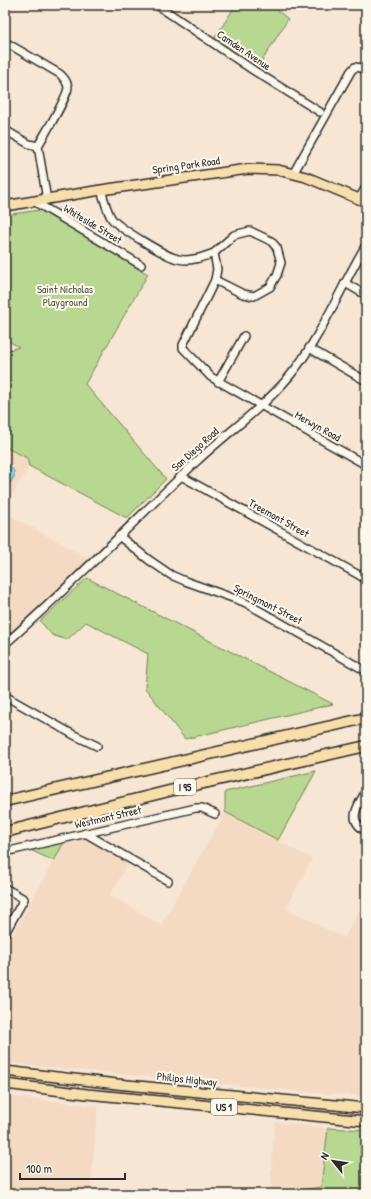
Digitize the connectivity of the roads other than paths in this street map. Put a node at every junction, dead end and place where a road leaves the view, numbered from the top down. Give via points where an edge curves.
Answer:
1 (157, 5) edge
2 (5, 42) edge
3 (366, 71) edge
4 (320, 112) dead end
5 (5, 130) edge
6 (38, 146) junction
7 (293, 174) junction
8 (366, 187) edge
9 (101, 190) junction
10 (47, 200) junction
11 (362, 200) edge
12 (35, 202) junction
13 (5, 206) edge
14 (366, 245) edge
15 (214, 253) junction
16 (141, 264) dead end
17 (215, 280) junction
18 (345, 283) junction
19 (366, 295) edge
20 (244, 336) dead end
21 (309, 348) junction
22 (366, 381) edge
23 (218, 382) junction
24 (260, 406) junction
25 (366, 465) edge
26 (181, 476) junction
27 (119, 536) junction
28 (366, 570) edge
29 (364, 578) edge
30 (5, 644) edge
31 (366, 671) edge
32 (5, 696) edge
33 (366, 718) edge
34 (97, 746) dead end
35 (366, 746) edge
36 (366, 791) edge
37 (5, 801) edge
38 (216, 814) dead end
39 (366, 831) edge
40 (5, 832) edge
41 (85, 833) junction
42 (5, 852) edge
43 (168, 881) dead end
44 (5, 888) edge
45 (5, 933) edge
46 (5, 1071) edge
47 (5, 1084) edge
48 (117, 1084) junction
49 (236, 1096) junction
50 (116, 1097) junction
51 (355, 1107) junction
52 (235, 1108) junction
53 (366, 1108) edge
54 (353, 1120) junction
55 (366, 1120) edge

1 - 4 street, Camden Avenue
2 - 6 street via 65,78 67,94
3 - 7 street via 356,67 351,71
5 - 6 street via 29,144
6 - 10 street
7 - 9 main road, Spring Park Road via 278,170 248,169
7 - 11 main road, Spring Park Road via 316,180
8 - 11 street
9 - 10 main road, Spring Park Road
9 - 15 street, Whiteside Street via 112,218 124,230 178,260
10 - 12 main road, Spring Park Road
12 - 13 main road, Spring Park Road
12 - 16 street, Whiteside Street
14 - 18 street, San Diego Road
15 - 17 street via 217,269
15 - 17 street via 234,235 250,231 271,240 277,248 281,263 270,287 254,296 242,294
17 - 23 street via 183,348
18 - 19 street
18 - 21 street, San Diego Road
20 - 23 street
21 - 22 street
21 - 24 street, San Diego Road via 287,379
23 - 24 street
24 - 25 street, Merwyn Road
24 - 26 street, San Diego Road
26 - 27 street, San Diego Road
26 - 29 street, Treemont Street
27 - 30 street, San Diego Road via 80,576
27 - 31 street, Springmont Street via 171,575 244,602
28 - 29 street
32 - 34 street via 74,736
33 - 37 highway, I 95
35 - 40 highway, I 95
36 - 39 street via 356,809 355,819
38 - 41 street, Westmont Street via 196,808
41 - 42 street, Westmont Street
41 - 43 street
44 - 45 street via 24,899
46 - 48 main road, Philips Highway / US 1
47 - 50 main road, US 1
48 - 49 main road, Philips Highway / US 1
48 - 50 street
49 - 51 main road, Philips Highway / US 1
49 - 52 street
50 - 52 main road, US 1
51 - 53 main road, Philips Highway / US 1
51 - 54 street
52 - 54 main road, US 1
54 - 55 main road, US 1

